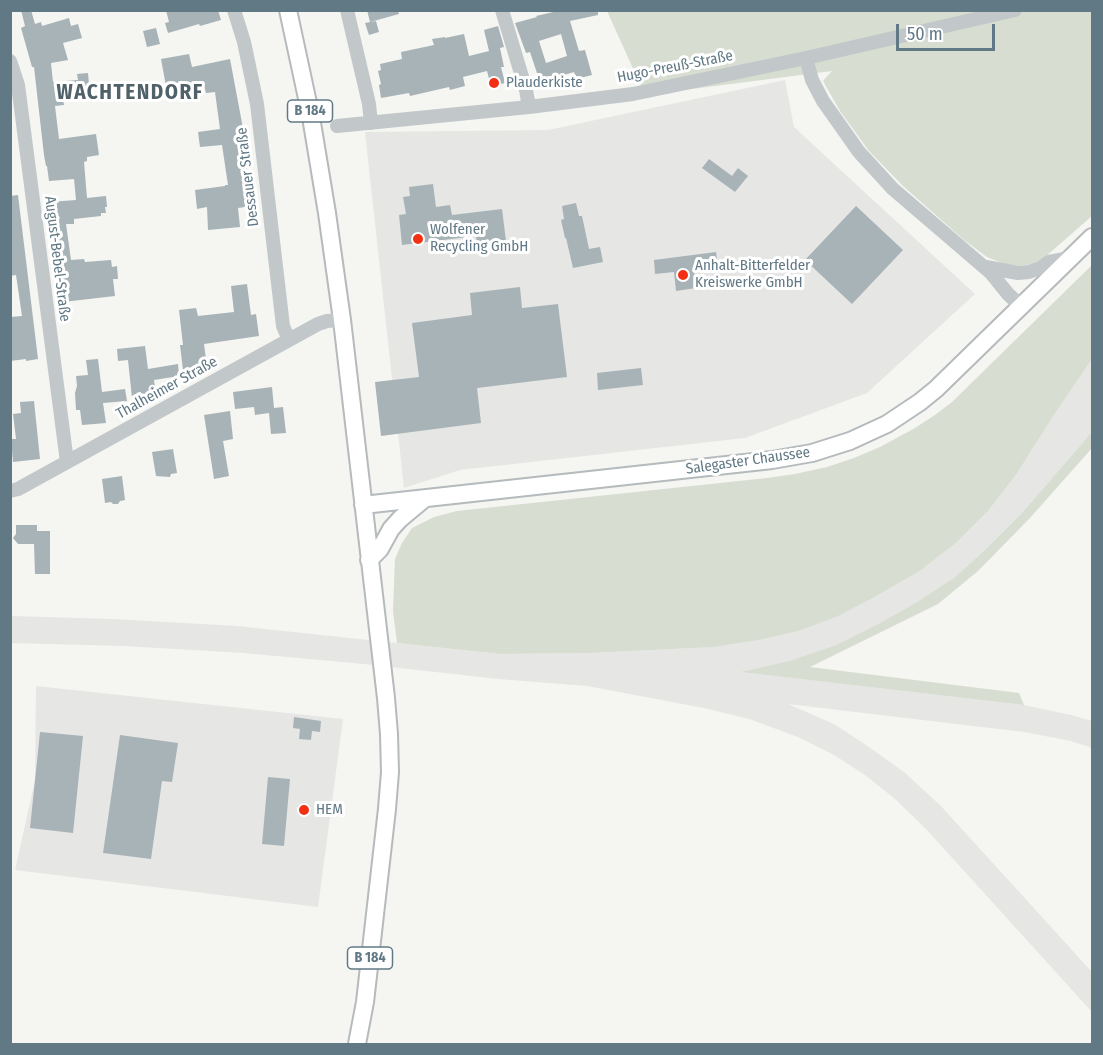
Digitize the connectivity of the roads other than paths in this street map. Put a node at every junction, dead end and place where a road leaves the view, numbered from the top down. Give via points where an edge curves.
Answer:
1 (234, 10) edge
2 (288, 10) edge
3 (346, 10) edge
4 (502, 10) edge
5 (1015, 10) edge
6 (806, 58) junction
7 (10, 60) edge
8 (14, 85) edge
9 (529, 107) junction
10 (371, 123) junction
11 (337, 126) dead end
12 (1092, 237) edge
13 (1070, 258) junction
14 (984, 267) junction
15 (1022, 306) junction
16 (342, 320) junction
17 (289, 340) junction
18 (67, 462) junction
19 (10, 491) edge
20 (424, 499) junction
21 (363, 505) junction
22 (369, 560) junction
23 (357, 1044) edge

1 - 17 street, Dessauer Straße via 257,104 284,326
2 - 16 main road, B 184 via 315,139
3 - 10 street
4 - 9 street
5 - 6 street, Hugo-Preuß-Straße
6 - 9 street, Hugo-Preuß-Straße via 633,94
6 - 14 street via 823,101 859,152 893,189
7 - 8 street, August-Bebel-Straße
8 - 18 street, August-Bebel-Straße
9 - 10 street, Hugo-Preuß-Straße
10 - 11 street, Hugo-Preuß-Straße
12 - 13 main road, Salegaster Chaussee
13 - 14 street via 1049,262 1029,272
13 - 15 main road, Salegaster Chaussee
14 - 15 street
15 - 20 main road, Salegaster Chaussee via 920,402 878,429 850,441 772,460
16 - 17 street, Thalheimer Straße via 318,324
16 - 21 main road, B 184
17 - 18 street, Thalheimer Straße
18 - 19 street, Thalheimer Straße
20 - 21 main road, Salegaster Chaussee
20 - 22 main road via 400,519
21 - 22 main road, B 184
22 - 23 main road, B 184 via 390,754 389,790

